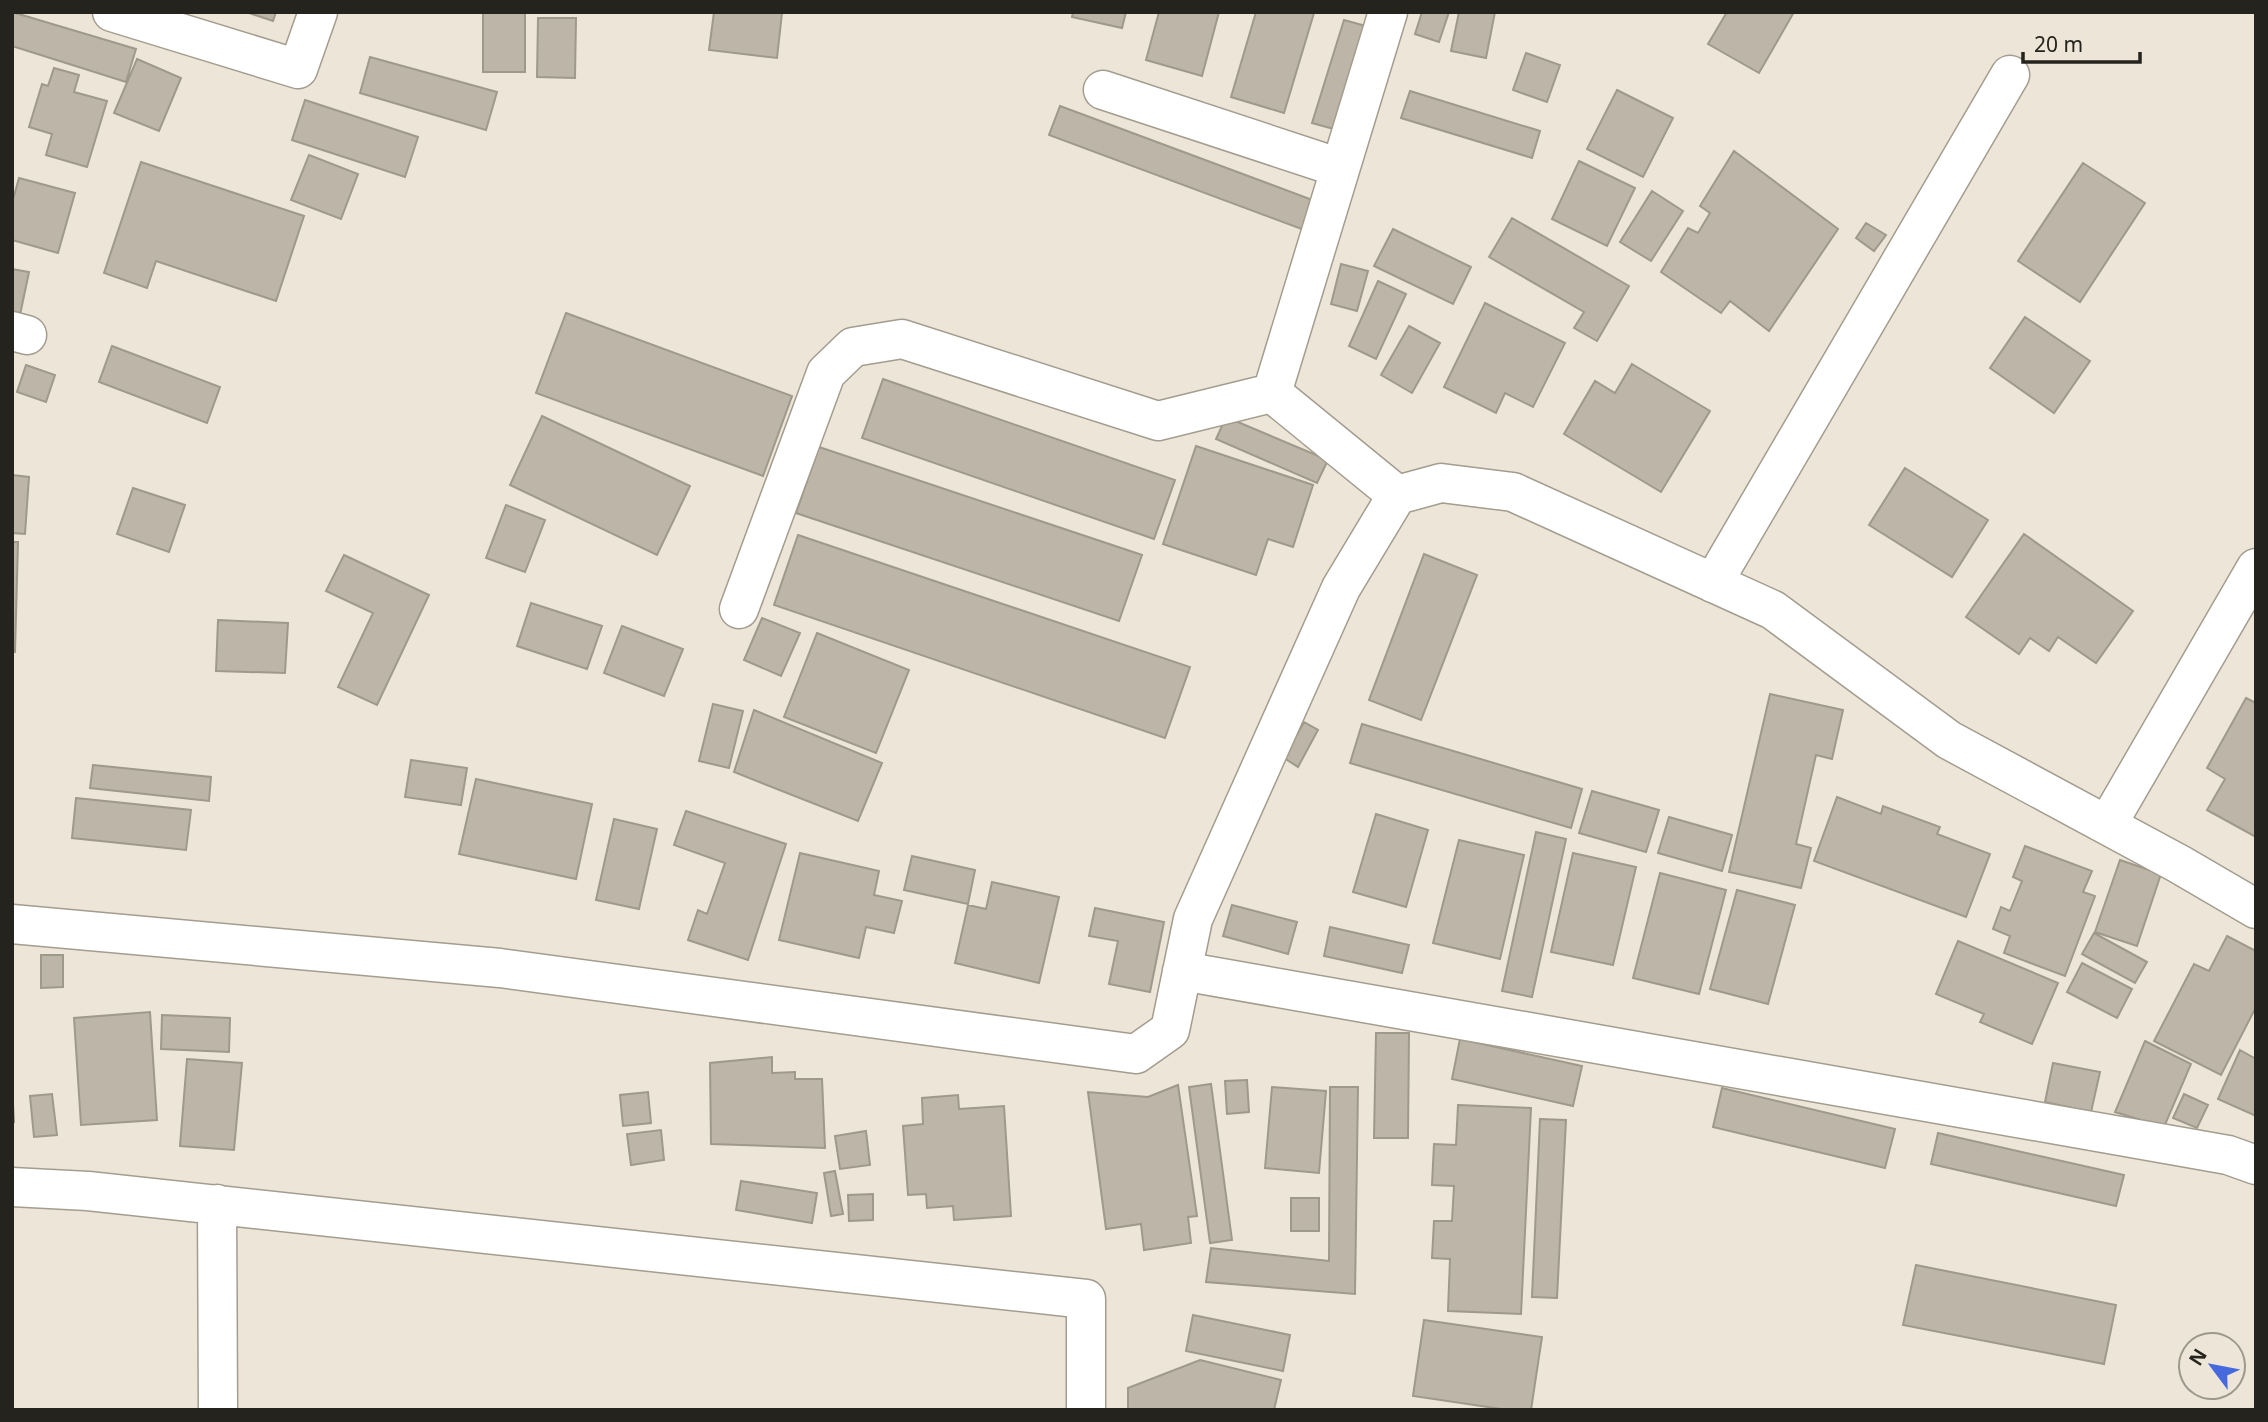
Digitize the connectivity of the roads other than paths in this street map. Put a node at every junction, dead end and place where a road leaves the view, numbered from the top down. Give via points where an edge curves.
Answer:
1 (112, 12) edge
2 (318, 12) edge
3 (1388, 12) edge
4 (2010, 75) dead end
5 (1102, 90) dead end
6 (1340, 168) junction
7 (1272, 393) junction
8 (1397, 495) junction
9 (2256, 568) edge
10 (1713, 583) junction
11 (739, 609) dead end
12 (2107, 825) junction
13 (2256, 909) edge
14 (12, 924) edge
15 (1182, 971) junction
16 (2256, 1165) edge
17 (12, 1187) edge
18 (217, 1204) junction
19 (218, 1410) edge
20 (1086, 1410) edge

1 - 2 street via 298,69
3 - 6 street
4 - 10 street
5 - 6 street
6 - 7 street
7 - 8 street
7 - 11 street via 1158,422 902,339 852,347 826,373
8 - 10 street via 1441,483 1513,492
8 - 15 street via 1341,588 1194,919
9 - 12 street
10 - 12 street via 1773,610 1949,740
12 - 13 street
14 - 15 street via 500,968 1136,1054 1170,1030
15 - 16 street via 2228,1155
17 - 18 street
18 - 19 street
18 - 20 street via 1086,1299

